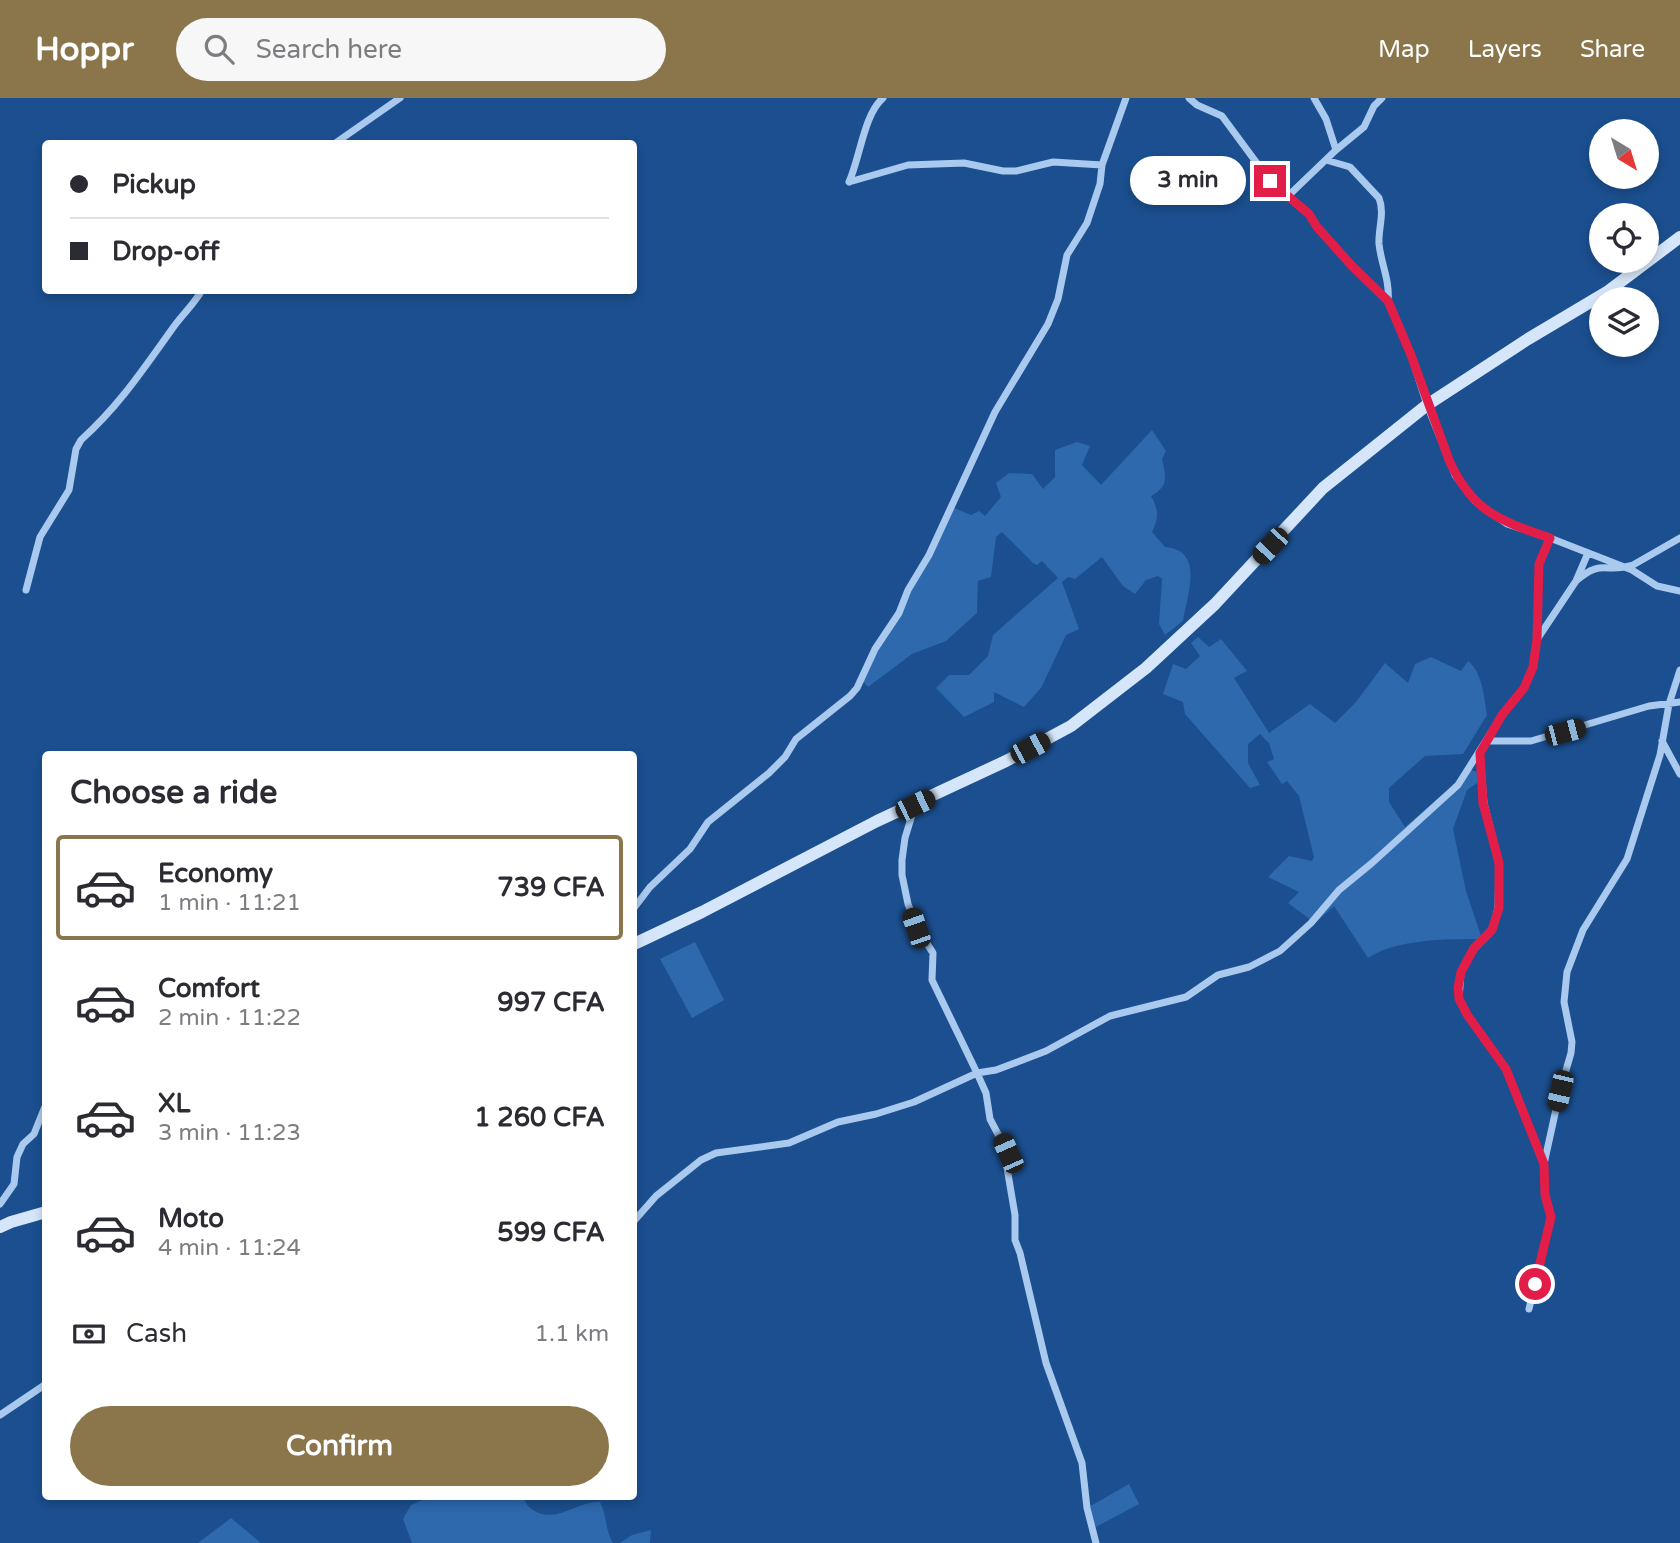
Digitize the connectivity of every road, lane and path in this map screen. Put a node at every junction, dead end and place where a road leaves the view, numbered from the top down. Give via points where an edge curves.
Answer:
1 (400, 98) edge
2 (883, 98) edge
3 (1126, 98) edge
4 (1189, 98) edge
5 (1314, 98) edge
6 (1382, 98) edge
7 (340, 140) edge
8 (1336, 150) junction
9 (1326, 160) junction
10 (1102, 165) junction
11 (1287, 197) junction
12 (1680, 237) edge
13 (200, 294) edge
14 (1388, 301) junction
15 (1427, 405) junction
16 (1550, 538) junction
17 (1680, 538) edge
18 (1588, 553) junction
19 (1625, 567) junction
20 (1576, 581) junction
21 (26, 590) dead end
22 (1680, 591) edge
23 (1537, 639) junction
24 (1680, 670) edge
25 (1680, 702) edge
26 (1669, 704) junction
27 (1662, 738) junction
28 (1486, 741) junction
29 (1480, 753) junction
30 (1680, 774) edge
31 (915, 805) junction
32 (637, 904) edge
33 (637, 943) edge
34 (977, 1073) junction
35 (42, 1114) edge
36 (1544, 1164) junction
37 (0, 1204) edge
38 (42, 1213) edge
39 (637, 1218) edge
40 (0, 1227) edge
41 (1530, 1309) dead end
42 (42, 1387) edge
43 (0, 1415) edge
44 (1096, 1543) edge

1 - 7 street
2 - 10 street via 870,119 849,182 908,165 964,163 1003,171 1054,162
3 - 10 street
4 - 11 street via 1222,116
5 - 8 street
6 - 8 street via 1366,125
8 - 9 street
9 - 11 street
9 - 14 street via 1350,167 1379,198 1379,243
10 - 32 street via 1094,204 1067,255 1048,324 995,412 942,530 857,688 796,739 769,773 708,822 690,849
11 - 14 street via 1309,214
12 - 15 street via 1607,292
13 - 21 street via 133,386 80,440 69,490 40,537
14 - 15 street
15 - 16 street via 1455,475 1475,501 1507,524
15 - 31 street via 1323,488 1215,604 1102,703 1053,736
16 - 18 street
16 - 23 street via 1539,564
17 - 19 street
18 - 19 street
18 - 20 street
19 - 20 street via 1595,567
19 - 22 street via 1657,586
20 - 23 street
23 - 28 street via 1524,688
24 - 26 street
25 - 26 street
26 - 27 street
26 - 28 street via 1531,741
27 - 30 street
27 - 36 street via 1627,859 1583,930 1567,972 1564,1002 1573,1042
28 - 29 street
29 - 34 street via 1447,796 1339,890 1280,951 1249,967 1218,975 1186,997 1125,1010 1046,1051
29 - 36 street via 1483,803 1499,863 1499,908 1492,930 1474,948 1461,972 1459,999 1506,1069
31 - 33 street
31 - 34 street via 902,860 908,904 916,928 933,953 932,980
34 - 39 street via 928,1096 838,1122 789,1143 716,1153 656,1196
34 - 44 street via 990,1119 1008,1153 1015,1240 1046,1363 1082,1463
35 - 37 street via 34,1134 23,1144 14,1184
36 - 41 street via 1551,1217
38 - 40 street
42 - 43 street

